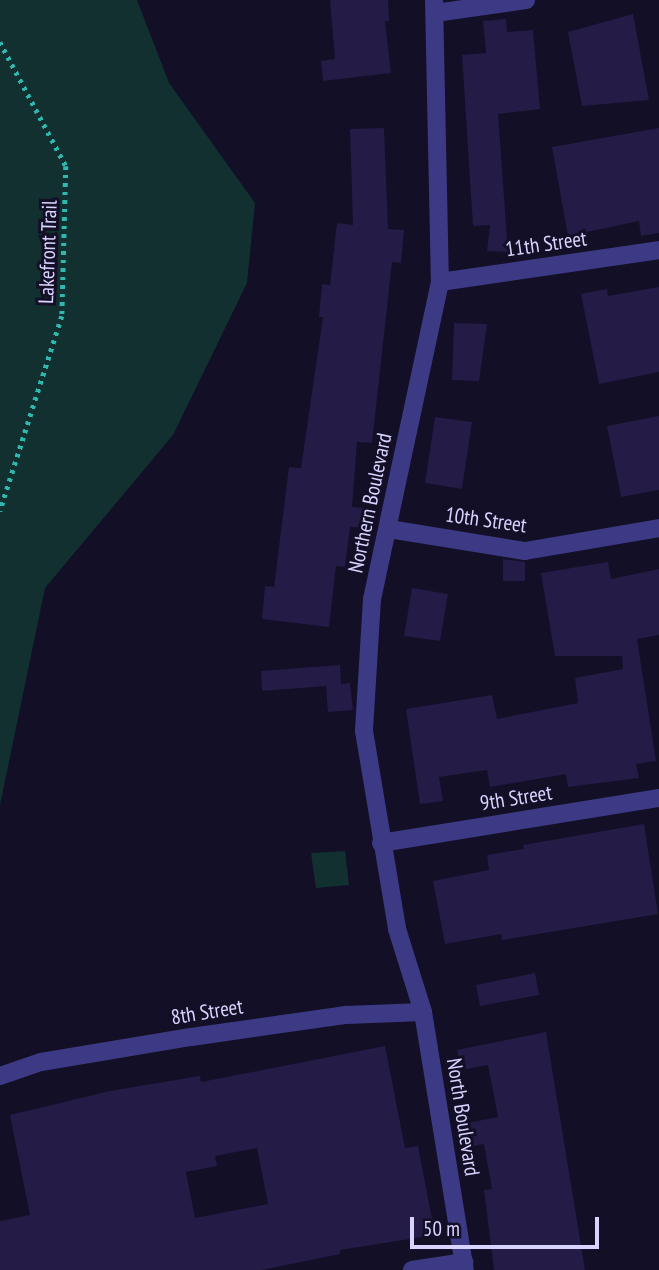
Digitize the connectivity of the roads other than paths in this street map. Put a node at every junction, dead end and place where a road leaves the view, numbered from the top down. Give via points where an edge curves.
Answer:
1 (526, 0) edge
2 (435, 6) edge
3 (659, 250) edge
4 (440, 282) junction
5 (659, 528) edge
6 (389, 529) junction
7 (659, 798) edge
8 (381, 844) junction
9 (423, 1012) junction
10 (0, 1076) edge
11 (464, 1266) edge
12 (412, 1270) edge

1 - 2 street
2 - 4 street, Northern Boulevard
3 - 4 street, 11th Street
4 - 6 street, Northern Boulevard
5 - 6 street, 10th Street via 526,551
6 - 8 street, Northern Boulevard via 372,599 364,731
7 - 8 street, 9th Street
8 - 9 street, Northern Boulevard via 397,929
9 - 10 street, 8th Street via 346,1015 191,1037 41,1062
9 - 11 street, North Boulevard
11 - 12 street

